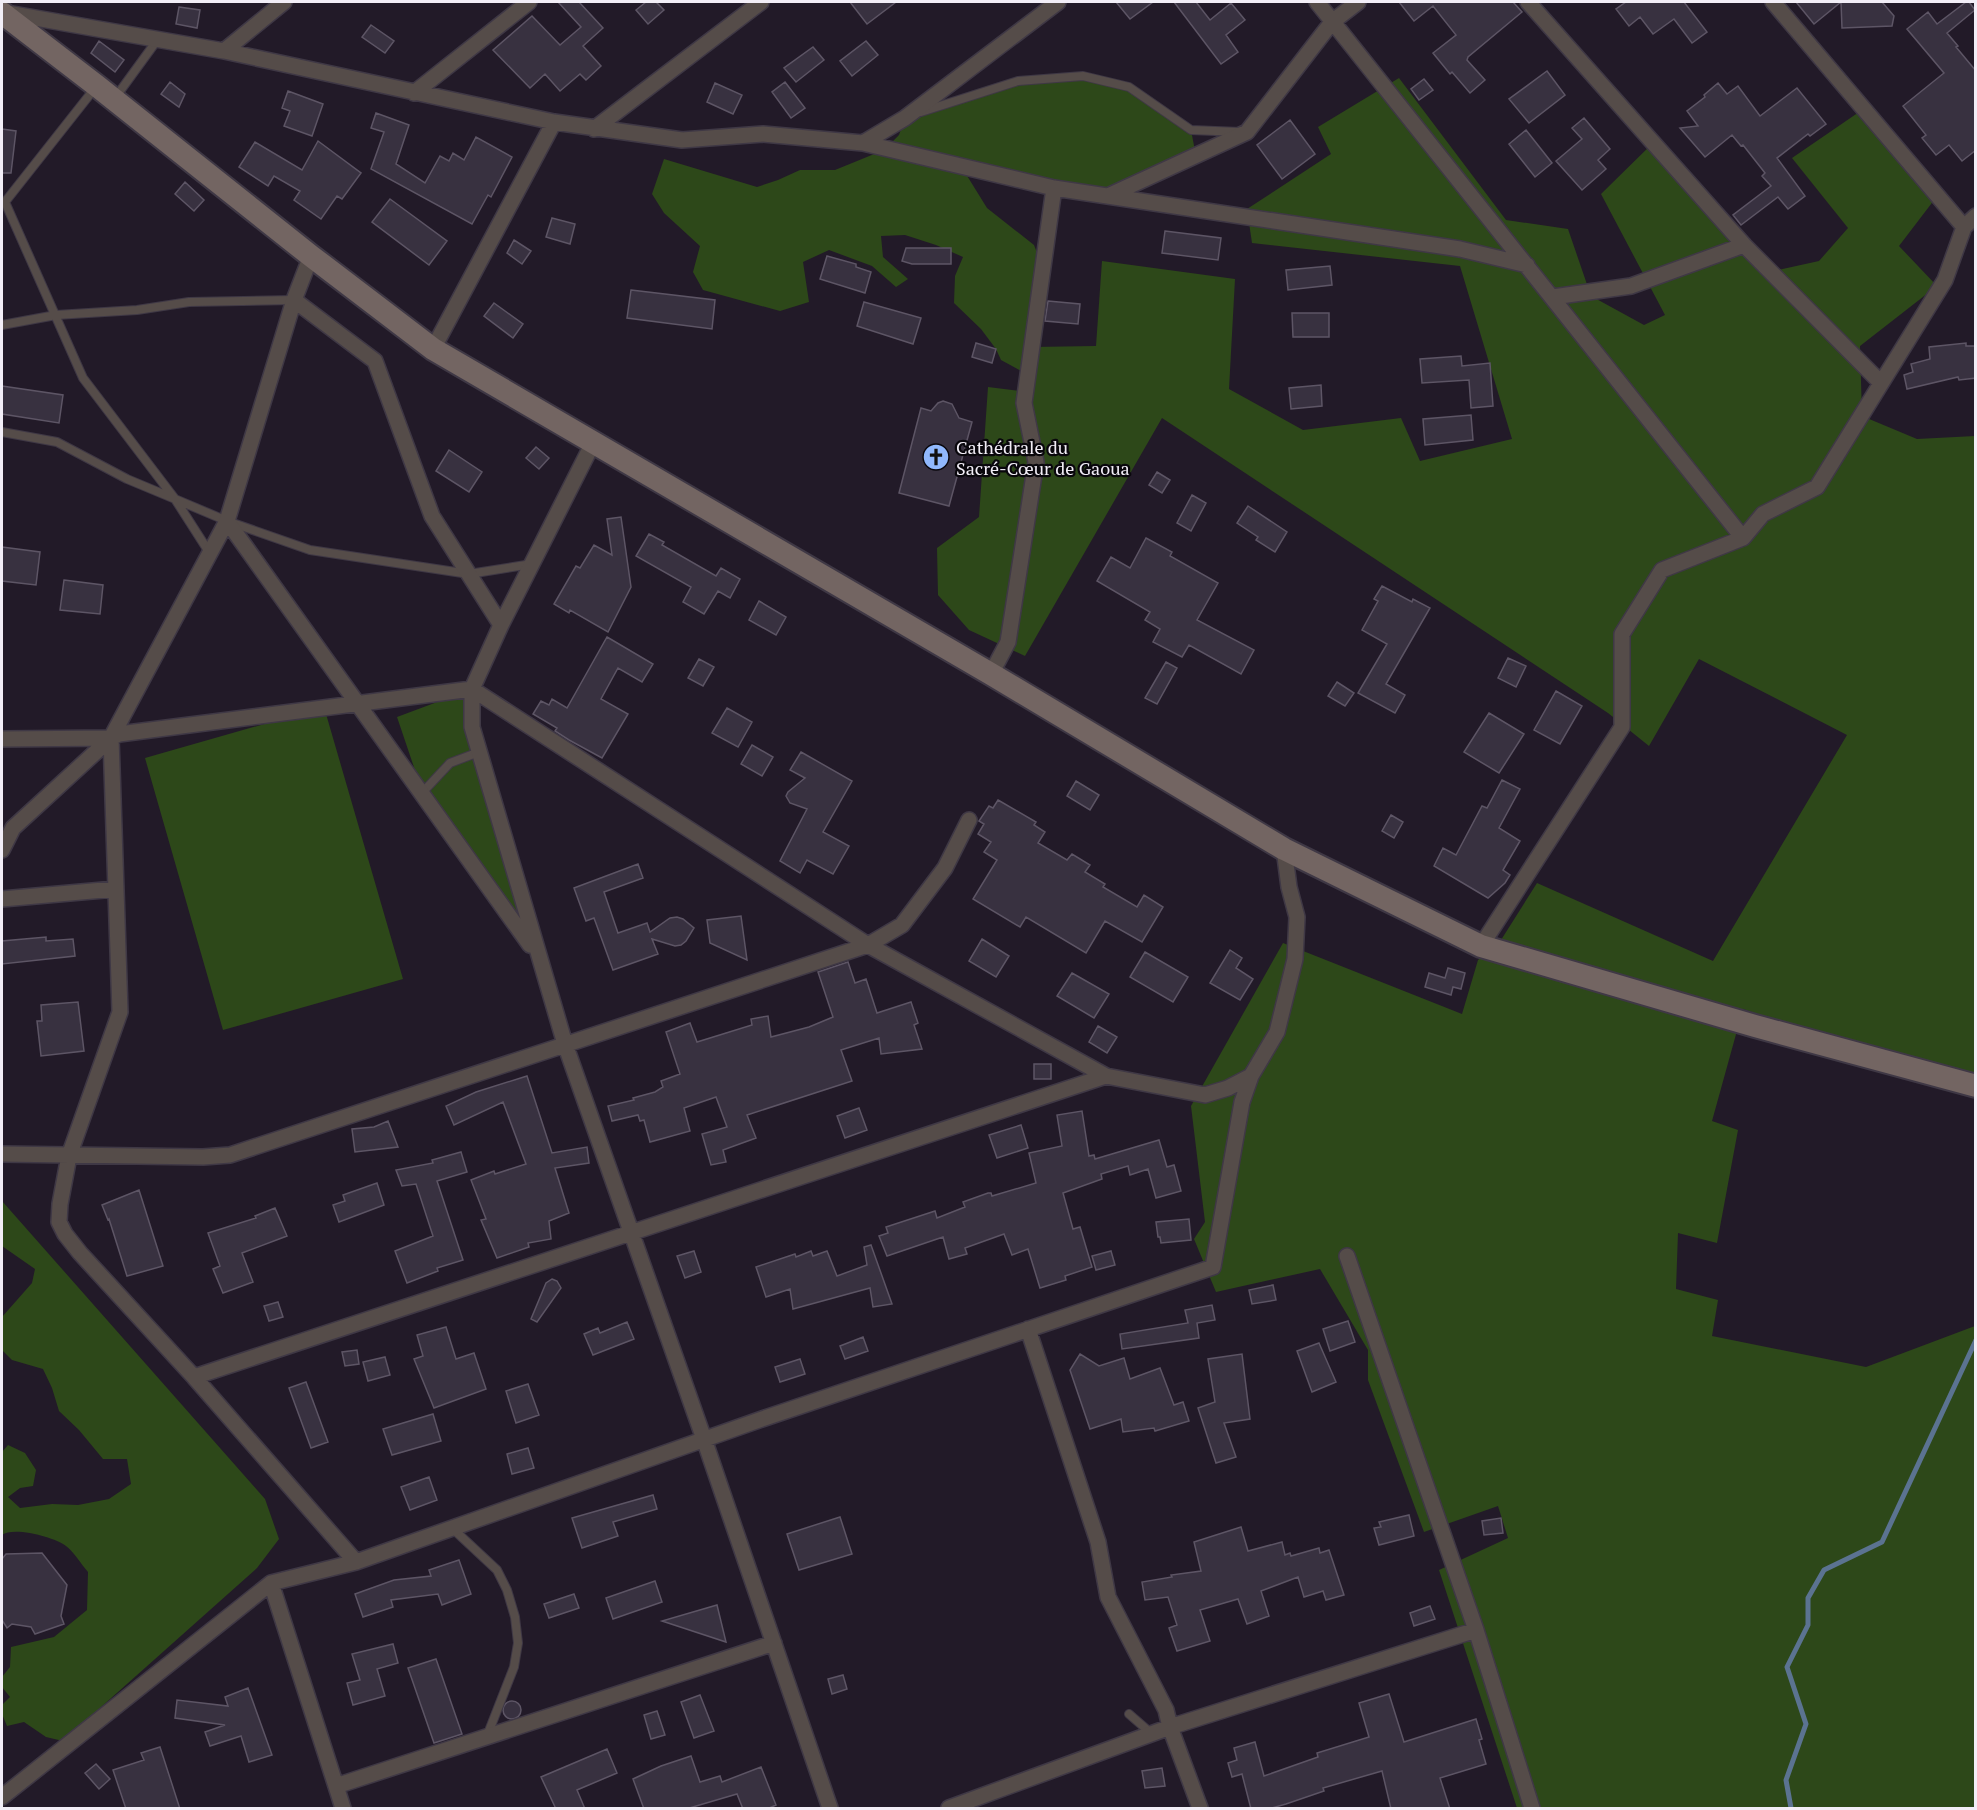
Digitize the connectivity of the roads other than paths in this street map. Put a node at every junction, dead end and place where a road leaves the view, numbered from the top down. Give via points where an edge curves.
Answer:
1 (9, 2) edge
2 (284, 2) edge
3 (529, 2) edge
4 (761, 2) edge
5 (1058, 2) edge
6 (1317, 2) edge
7 (1358, 2) edge
8 (1528, 2) edge
9 (1773, 2) edge
10 (2, 12) edge
11 (1332, 21) junction
12 (158, 39) junction
13 (224, 51) junction
14 (105, 92) junction
15 (414, 93) junction
16 (904, 118) junction
17 (554, 122) junction
18 (594, 129) junction
19 (1247, 132) junction
20 (863, 143) junction
21 (1054, 188) junction
22 (1110, 195) junction
23 (3, 202) edge
24 (1976, 216) edge
25 (1964, 227) junction
26 (1744, 245) junction
27 (311, 256) junction
28 (1527, 265) junction
29 (1553, 297) junction
30 (294, 300) junction
31 (56, 315) junction
32 (2, 325) edge
33 (433, 349) junction
34 (1881, 383) junction
35 (2, 432) edge
36 (594, 441) junction
37 (175, 499) junction
38 (226, 521) junction
39 (1743, 537) junction
40 (209, 552) junction
41 (532, 564) junction
42 (469, 574) junction
43 (501, 625) junction
44 (991, 674) junction
45 (472, 689) junction
46 (356, 703) junction
47 (111, 738) junction
48 (2, 739) edge
49 (479, 752) junction
50 (421, 794) junction
51 (969, 820) dead end
52 (1284, 849) junction
53 (2, 850) edge
54 (115, 889) junction
55 (2, 899) edge
56 (868, 945) junction
57 (1481, 946) junction
58 (537, 955) junction
59 (565, 1044) junction
60 (1106, 1076) junction
61 (1251, 1076) junction
62 (1976, 1086) edge
63 (2, 1154) edge
64 (69, 1156) junction
65 (632, 1234) junction
66 (1347, 1257) dead end
67 (1028, 1329) junction
68 (194, 1377) junction
69 (704, 1439) junction
70 (452, 1528) junction
71 (356, 1562) junction
72 (271, 1584) junction
73 (1476, 1630) junction
74 (774, 1643) junction
75 (1129, 1714) dead end
76 (1170, 1727) junction
77 (1152, 1734) junction
78 (486, 1737) junction
79 (336, 1786) junction
80 (2, 1797) edge
81 (343, 1809) edge
82 (830, 1809) edge
83 (949, 1809) edge
84 (1200, 1809) edge
85 (1532, 1809) edge

1 - 10 street
2 - 13 street
3 - 15 street
4 - 18 street
5 - 16 street
6 - 11 street
7 - 11 street
8 - 26 street
9 - 25 street
10 - 12 street
10 - 14 main road
11 - 19 street
11 - 28 street
12 - 13 street
12 - 14 lane
13 - 15 street
14 - 23 lane
14 - 27 main road
15 - 17 street
16 - 19 lane via 1018,81 1083,76 1129,87 1191,130
16 - 20 street
17 - 18 street
17 - 33 street
18 - 20 street via 682,140 763,134
19 - 22 street
20 - 21 street
21 - 22 street
21 - 44 street via 1023,403 1036,462 1008,642
22 - 28 street via 1460,249
23 - 31 lane
24 - 25 street
25 - 34 street via 1944,280
26 - 29 street via 1631,286
26 - 34 street
27 - 30 street
27 - 33 main road
28 - 29 street
29 - 39 street
30 - 31 lane via 189,302
30 - 38 street
30 - 42 street via 375,361 432,516
31 - 32 lane
31 - 37 lane via 83,378
33 - 36 main road
34 - 39 street via 1816,487 1763,514
35 - 37 lane via 57,442
36 - 41 street
36 - 44 main road
37 - 38 lane
37 - 40 lane
38 - 40 street
38 - 42 lane via 310,550
38 - 46 street
39 - 57 street via 1662,570 1622,634 1622,726
40 - 47 street
41 - 42 lane
41 - 43 street
42 - 43 street
43 - 45 street
44 - 52 main road
45 - 46 street
45 - 49 street via 472,727
45 - 56 street
46 - 47 street
46 - 50 street
47 - 48 street
47 - 53 street via 13,828
47 - 54 street
49 - 50 lane via 450,763
49 - 58 street
50 - 58 street
51 - 56 street via 945,868 902,925
52 - 57 main road
52 - 61 street via 1297,917 1295,960 1277,1032
54 - 55 street
54 - 64 street via 120,1012
56 - 59 street
56 - 60 street
57 - 62 main road
58 - 59 street
59 - 64 street via 230,1155
59 - 65 street
60 - 61 street via 1205,1095
60 - 65 street
61 - 67 street via 1242,1102 1213,1267
63 - 64 street
64 - 68 street via 59,1222 65,1234
65 - 68 street
65 - 69 street
66 - 73 street
67 - 69 street
67 - 76 street via 1098,1542 1108,1597 1166,1710
68 - 71 street
69 - 70 street
69 - 74 street
70 - 71 street
70 - 78 lane via 497,1570 515,1617 518,1643 514,1667
71 - 72 street
72 - 79 street
72 - 80 street
73 - 76 street
73 - 85 street
74 - 78 street
74 - 82 street
75 - 77 lane
76 - 77 street
76 - 84 street
77 - 83 street
78 - 79 street
79 - 81 street

